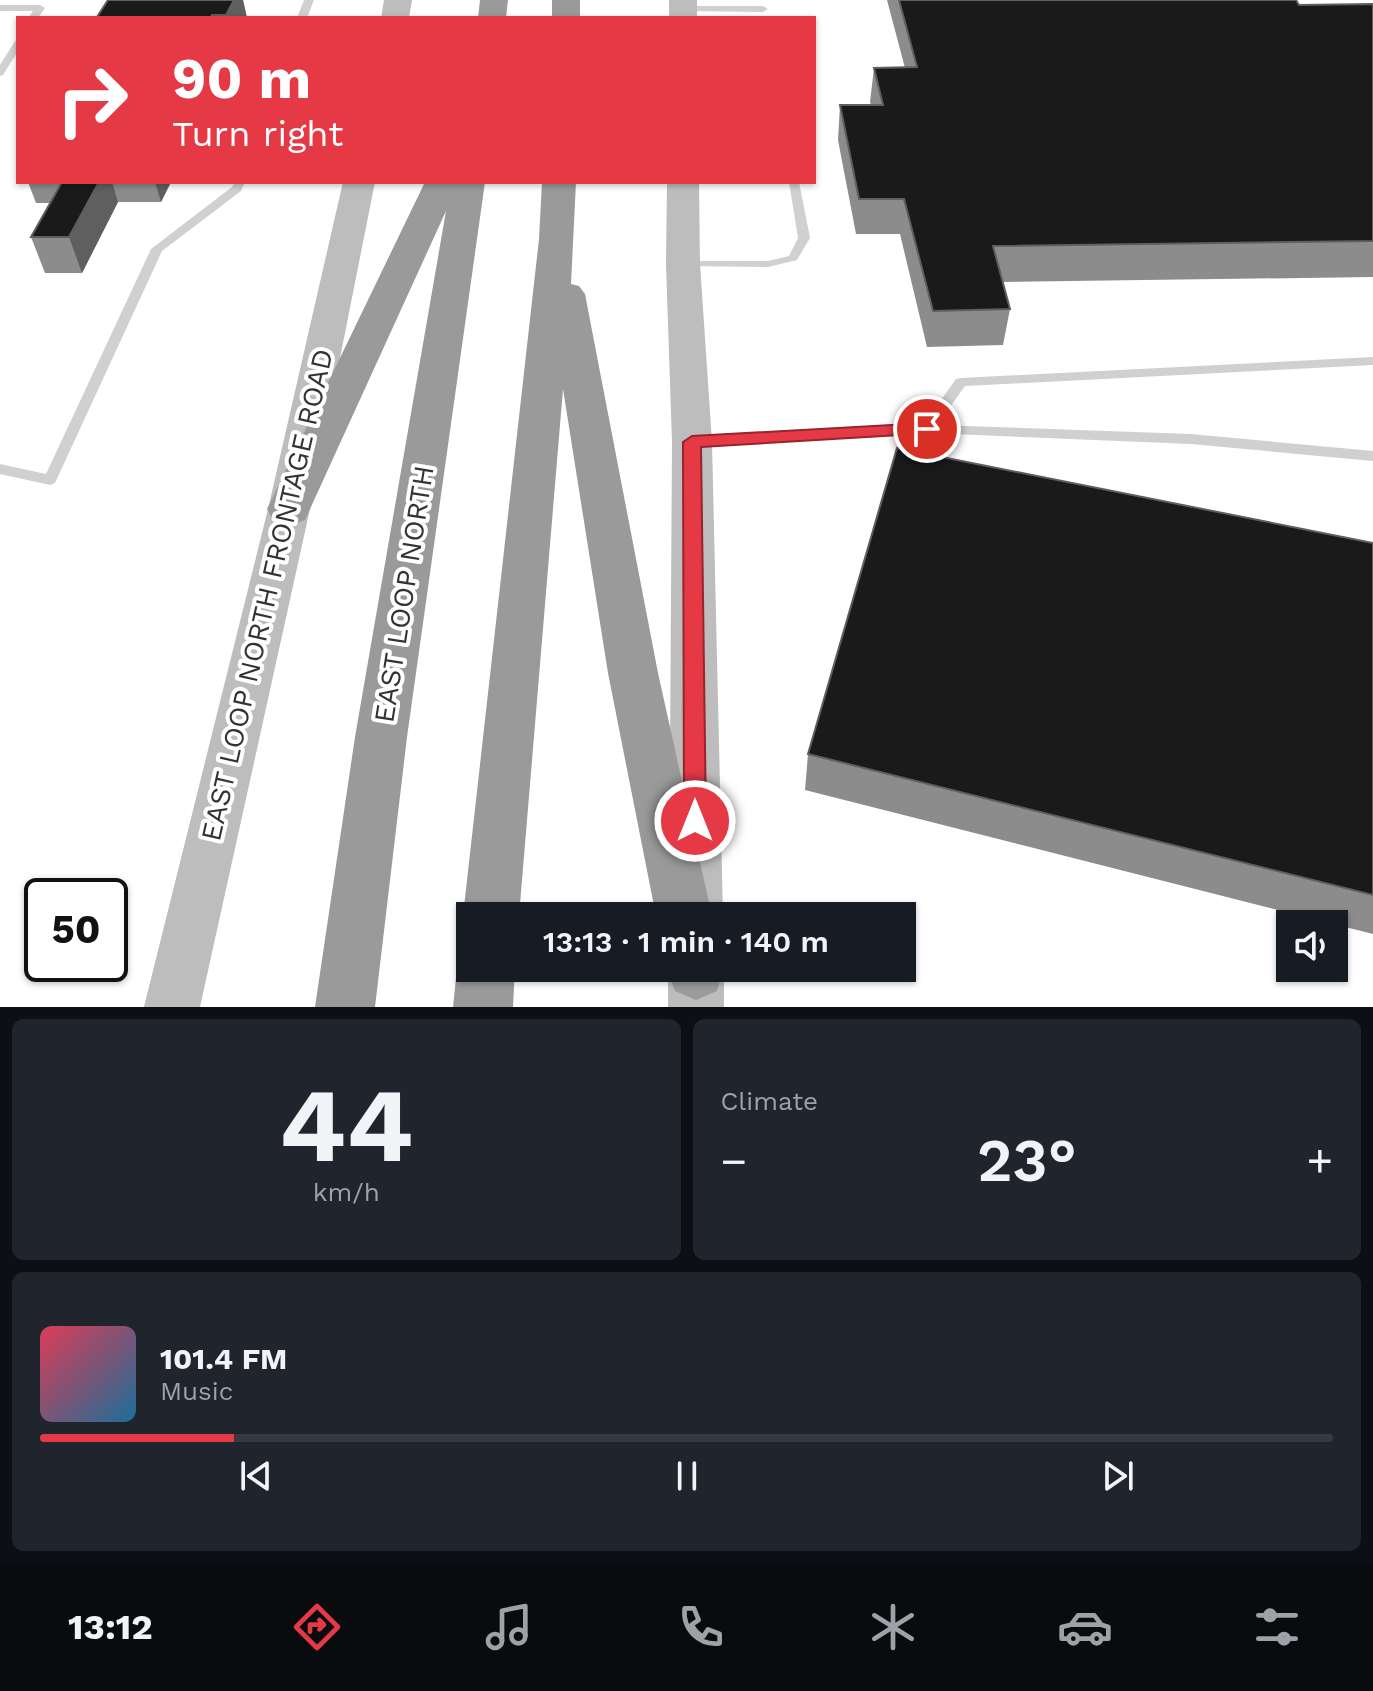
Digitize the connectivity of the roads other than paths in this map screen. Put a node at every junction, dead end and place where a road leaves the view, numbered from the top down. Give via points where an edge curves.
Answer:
1 (0, 8) edge
2 (683, 9) edge
3 (763, 9) edge
4 (34, 16) edge
5 (16, 46) edge
6 (0, 73) edge
7 (239, 184) edge
8 (359, 184) edge
9 (441, 184) edge
10 (468, 184) edge
11 (559, 184) edge
12 (683, 184) edge
13 (794, 184) edge
14 (557, 239) junction
15 (683, 264) junction
16 (1373, 361) edge
17 (927, 429) junction
18 (692, 442) junction
19 (1373, 456) edge
20 (0, 469) edge
21 (289, 509) junction
22 (492, 902) edge
23 (681, 902) edge
24 (696, 902) edge
25 (485, 982) edge
26 (172, 1007) edge
27 (345, 1007) edge
28 (483, 1007) edge

1 - 4 lane via 40,8
2 - 3 lane
5 - 6 lane
7 - 20 lane via 157,249 50,480
8 - 21 main road, EAST LOOP NORTH FRONTAGE ROAD
9 - 21 highway
10 - 27 highway, EAST LOOP NORTH via 381,737
11 - 14 highway
12 - 15 main road
13 - 15 lane via 804,238 793,258 768,264
14 - 22 highway
14 - 23 highway via 633,673
15 - 18 main road
16 - 17 lane via 961,382
17 - 18 lane
17 - 19 lane via 1191,439
18 - 24 main road
21 - 26 main road, EAST LOOP NORTH FRONTAGE ROAD
25 - 28 highway

